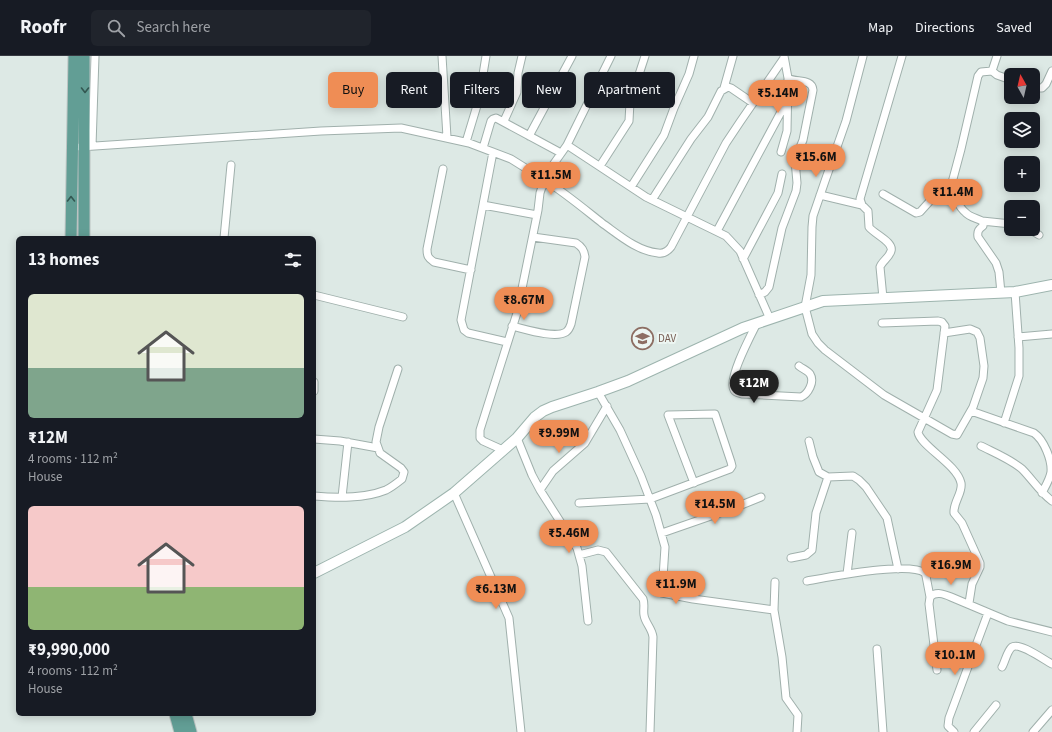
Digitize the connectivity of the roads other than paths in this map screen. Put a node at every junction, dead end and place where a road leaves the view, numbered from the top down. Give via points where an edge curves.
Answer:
1 (74, 56) edge
2 (84, 56) edge
3 (95, 56) edge
4 (442, 56) edge
5 (486, 56) edge
6 (522, 56) edge
7 (572, 56) edge
8 (611, 56) edge
9 (645, 56) edge
10 (694, 56) edge
11 (733, 56) edge
12 (864, 56) edge
13 (902, 56) edge
14 (997, 56) edge
15 (784, 57) edge
16 (992, 71) junction
17 (1052, 71) edge
18 (788, 78) junction
19 (1004, 78) edge
20 (1049, 85) edge
21 (724, 88) junction
22 (788, 99) junction
23 (752, 103) junction
24 (504, 121) junction
25 (79, 124) junction
26 (530, 136) junction
27 (447, 137) junction
28 (466, 142) junction
29 (567, 145) junction
30 (88, 146) junction
31 (72, 147) junction
32 (483, 148) junction
33 (493, 152) junction
34 (782, 152) dead end
35 (561, 153) junction
36 (231, 165) dead end
37 (600, 166) junction
38 (443, 169) dead end
39 (782, 174) dead end
40 (545, 180) junction
41 (631, 187) junction
42 (950, 190) junction
43 (883, 194) dead end
44 (820, 195) junction
45 (652, 200) junction
46 (483, 205) junction
47 (862, 205) junction
48 (538, 215) junction
49 (688, 217) junction
50 (982, 221) junction
51 (1004, 223) edge
52 (717, 232) junction
53 (71, 236) edge
54 (84, 236) edge
55 (224, 236) edge
56 (533, 237) junction
57 (743, 258) junction
58 (471, 270) junction
59 (1052, 285) edge
60 (1015, 292) junction
61 (1001, 293) junction
62 (759, 295) junction
63 (316, 296) edge
64 (883, 298) junction
65 (805, 307) junction
66 (403, 318) dead end
67 (770, 319) junction
68 (757, 323) junction
69 (882, 323) dead end
70 (512, 326) junction
71 (944, 333) junction
72 (1052, 334) edge
73 (1018, 337) junction
74 (507, 342) junction
75 (799, 366) dead end
76 (398, 369) dead end
77 (598, 392) junction
78 (607, 406) junction
79 (971, 411) junction
80 (925, 419) junction
81 (1004, 423) junction
82 (316, 438) edge
83 (517, 438) junction
84 (809, 441) dead end
85 (348, 442) junction
86 (981, 446) dead end
87 (378, 448) junction
88 (503, 450) junction
89 (828, 477) junction
90 (694, 483) junction
91 (540, 490) junction
92 (454, 493) junction
93 (1042, 493) junction
94 (316, 496) edge
95 (342, 497) junction
96 (761, 497) dead end
97 (650, 499) junction
98 (1052, 501) edge
99 (578, 503) dead end
100 (662, 533) junction
101 (852, 533) dead end
102 (580, 555) junction
103 (791, 558) dead end
104 (898, 569) junction
105 (316, 572) edge
106 (847, 574) junction
107 (807, 581) dead end
108 (775, 582) dead end
109 (930, 597) junction
110 (969, 603) junction
111 (774, 610) junction
112 (988, 612) junction
113 (588, 621) dead end
114 (1052, 632) edge
115 (877, 650) dead end
116 (1052, 664) edge
117 (1002, 667) dead end
118 (937, 670) dead end
119 (996, 705) dead end
120 (1051, 715) edge
121 (176, 716) edge
122 (187, 716) edge
123 (180, 732) edge
124 (191, 732) edge
125 (521, 732) edge
126 (650, 732) edge
127 (796, 732) edge
128 (883, 732) edge
129 (954, 732) edge
130 (974, 732) edge
131 (1034, 732) edge

1 - 25 main road
2 -> 25 main road
3 - 30 street
4 - 27 street
5 - 28 street via 479,99
6 - 24 street via 517,92
7 - 26 street
8 - 29 street
9 - 37 street via 630,102 629,121
10 - 41 street via 664,135
11 - 21 street
12 - 44 street via 846,121
13 - 47 street via 863,188 860,200
14 - 16 street
15 - 18 street
15 - 23 street
16 - 19 street
16 - 42 street via 981,72 978,76
17 - 20 street
18 - 22 street
18 - 62 street via 810,83 812,90 803,140 795,160 796,191 782,228 769,287
21 - 23 street via 731,88
21 - 45 street via 708,117 691,138
22 - 34 street via 786,136
22 - 52 street
23 - 49 street via 726,143
24 - 26 street
24 - 32 street via 493,119
25 - 30 main road
25 - 31 main road
26 - 35 street
27 - 28 street
27 - 30 street via 402,128
28 - 32 street
29 - 35 street
29 - 37 street
30 - 31 street
30 - 54 main road
53 -> 31 main road
32 - 33 street
33 - 40 street via 511,159
33 - 46 street
35 - 40 street
36 - 55 street
37 - 41 street
38 - 58 street via 427,249 428,256 434,262
39 - 57 street via 778,193
40 - 48 street
40 - 49 street via 619,235 649,251 659,253 668,250
41 - 45 street
42 - 43 street via 944,188 939,191 916,213
42 - 50 street via 964,212
44 - 47 street
44 - 65 street via 812,227 811,275
45 - 49 street
46 - 48 street
46 - 58 street
47 - 64 street via 868,211 868,227 891,247 880,267
48 - 56 street
49 - 52 street
50 - 51 street
50 - 61 street via 983,226 977,233 996,263
52 - 57 street via 726,236
56 - 70 street
56 - 70 street via 576,243 584,251 585,257 571,324 568,331 561,334
57 - 62 street
58 - 74 street via 461,320 464,330
59 - 60 street
60 - 61 street
60 - 73 street
61 - 64 street
62 - 67 street
63 - 66 street
64 - 65 street via 823,301
65 - 67 street
65 - 80 street via 812,334 821,347 864,382
67 - 68 street
68 - 75 street via 734,374 734,390 742,394 801,397 808,392 812,379 809,373
68 - 77 street
69 - 71 street via 938,321 942,322
70 - 74 street
71 - 79 street via 970,329 979,334 984,374
71 - 80 street via 937,390
72 - 73 street
73 - 81 street via 1019,376
74 - 88 street via 479,435 483,441
76 - 87 street via 379,427 376,442
77 - 78 street
77 - 83 street via 543,411
78 - 91 street via 585,443 553,471
78 - 97 street
79 - 80 street via 957,435
79 - 81 street
80 - 110 street via 918,435 958,475 962,485 954,503 954,513 962,523 980,563 972,584
81 - 93 street via 1034,433 1041,439 1051,467
82 - 85 street
83 - 88 street
83 - 91 street
84 - 89 street via 817,469
85 - 87 street
85 - 95 street
86 - 93 street via 1021,468
87 - 95 street via 380,453 401,468 404,472 402,479 376,493
88 - 92 street
89 - 103 street via 816,513 812,550 806,555
89 - 104 street via 853,476 860,480 887,518
90 - 90 street via 725,472 732,466 715,414 668,415
90 - 97 street
91 - 102 street
92 - 105 street via 405,527
92 - 125 street via 509,618
93 - 98 street
94 - 95 street
96 - 100 street
97 - 99 street
97 - 100 street
100 - 111 street via 665,547 662,593
101 - 106 street
102 - 113 street
102 - 126 street via 598,550 606,552 643,599 643,614 653,632
104 - 106 street
104 - 109 street via 913,569 925,573
106 - 107 street
108 - 111 street
109 - 110 street via 933,594 943,594
109 - 118 street
110 - 112 street
111 - 127 street via 786,698 798,715
112 - 114 street via 1008,622
112 - 129 street via 949,718 948,726
115 - 128 street
116 - 117 street via 1025,648 1016,646 1011,648
119 - 130 street
120 - 131 street
121 - 123 main road
122 - 124 main road

